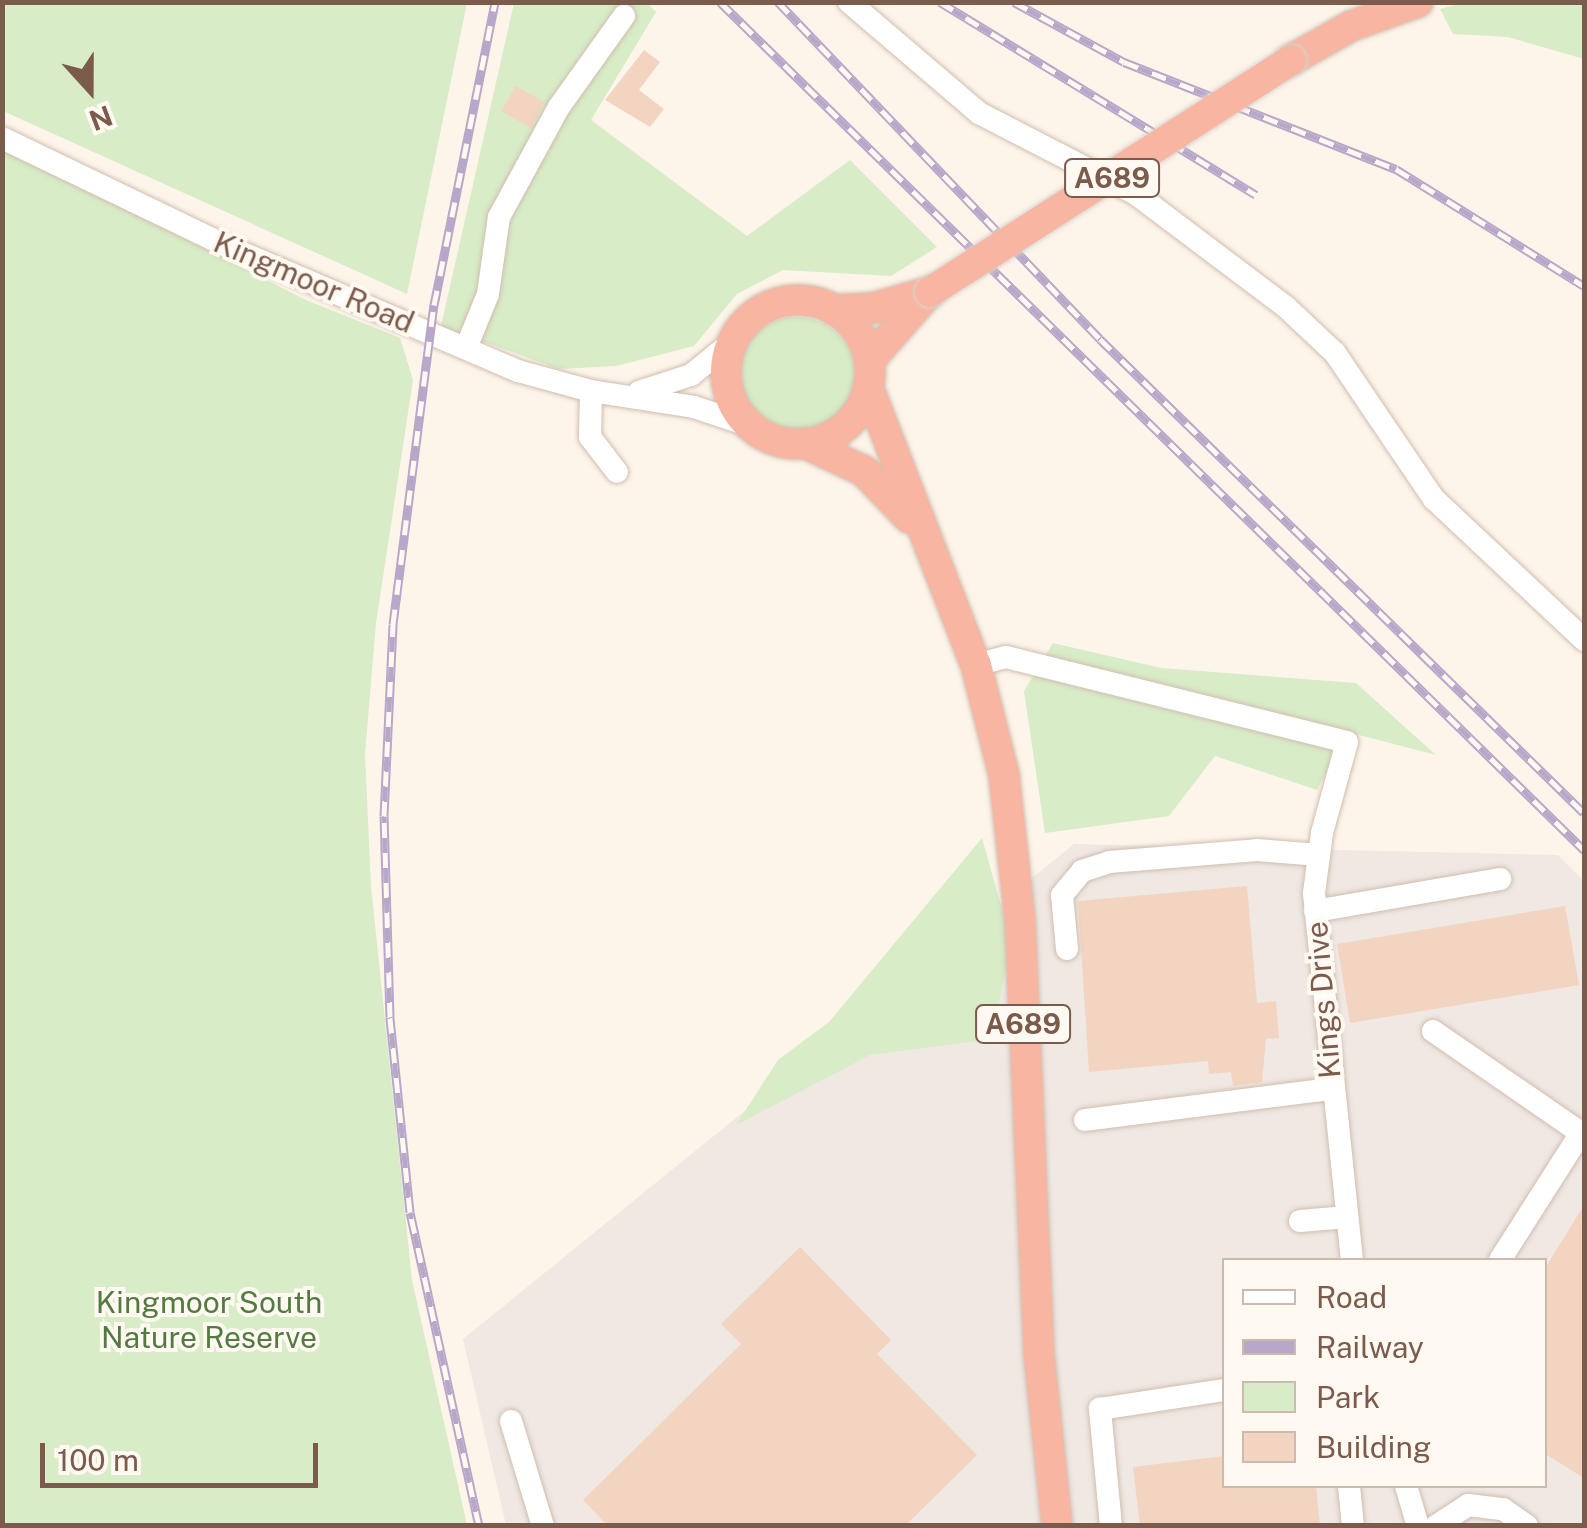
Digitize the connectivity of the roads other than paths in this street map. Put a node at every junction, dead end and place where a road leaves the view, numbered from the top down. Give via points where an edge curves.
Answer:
1 (849, 2) edge
2 (1376, 2) edge
3 (1418, 2) edge
4 (624, 16) dead end
5 (1351, 26) junction
6 (2, 138) edge
7 (930, 292) junction
8 (834, 310) junction
9 (733, 341) junction
10 (466, 348) junction
11 (868, 374) junction
12 (591, 392) junction
13 (636, 394) junction
14 (751, 426) junction
15 (804, 443) junction
16 (616, 472) dead end
17 (924, 536) junction
18 (1584, 640) edge
19 (976, 665) junction
20 (1319, 855) junction
21 (1500, 878) dead end
22 (1315, 911) junction
23 (1067, 949) dead end
24 (1433, 1031) dead end
25 (1330, 1088) junction
26 (1085, 1120) dead end
27 (1582, 1134) edge
28 (1347, 1217) junction
29 (1300, 1221) dead end
30 (1352, 1258) edge
31 (1501, 1258) edge
32 (1222, 1390) edge
33 (511, 1421) dead end
34 (1349, 1488) edge
35 (1407, 1488) edge
36 (543, 1526) edge
37 (1056, 1526) edge
38 (1111, 1526) edge
39 (1354, 1526) edge
40 (1418, 1526) edge
41 (1436, 1526) edge
42 (1528, 1526) edge

1 - 18 street via 978,112 1136,194 1286,307 1335,353 1434,499
2 - 5 highway, A689
3 - 5 highway, A689
4 - 10 street via 559,107 499,218 488,294
5 - 7 highway, A689, bridge
6 - 10 street, Kingmoor Road via 270,266
7 - 8 highway, A689 via 874,308
7 - 11 highway, A689
8 - 9 highway, A689 via 810,301 771,305
8 - 11 highway, A689 via 857,331
9 - 13 street, Kingmoor Road via 691,374
9 - 14 highway via 728,386
10 - 12 street, Kingmoor Road
11 - 15 highway, A689 via 850,421
11 - 17 highway, A689
12 - 13 street, Kingmoor Road
12 - 16 street via 590,436
13 - 14 street, Kingmoor Road
14 - 15 highway, A689 via 770,438
15 - 17 highway, A689 via 864,471
17 - 19 highway, A689
19 - 20 street, Kings Drive via 1006,656 1347,742
19 - 37 highway, A689 via 1012,836 1038,1335
20 - 22 street, Kings Drive
20 - 23 street via 1257,850 1109,862 1082,871 1062,895
21 - 22 street
22 - 25 street, Kings Drive
24 - 27 street
25 - 26 street
25 - 28 street, Kings Drive
27 - 31 street
28 - 29 street
28 - 30 street, Kings Drive
32 - 38 street via 1100,1409
33 - 36 street
34 - 39 street
35 - 40 street
41 - 42 street via 1468,1505 1504,1509

